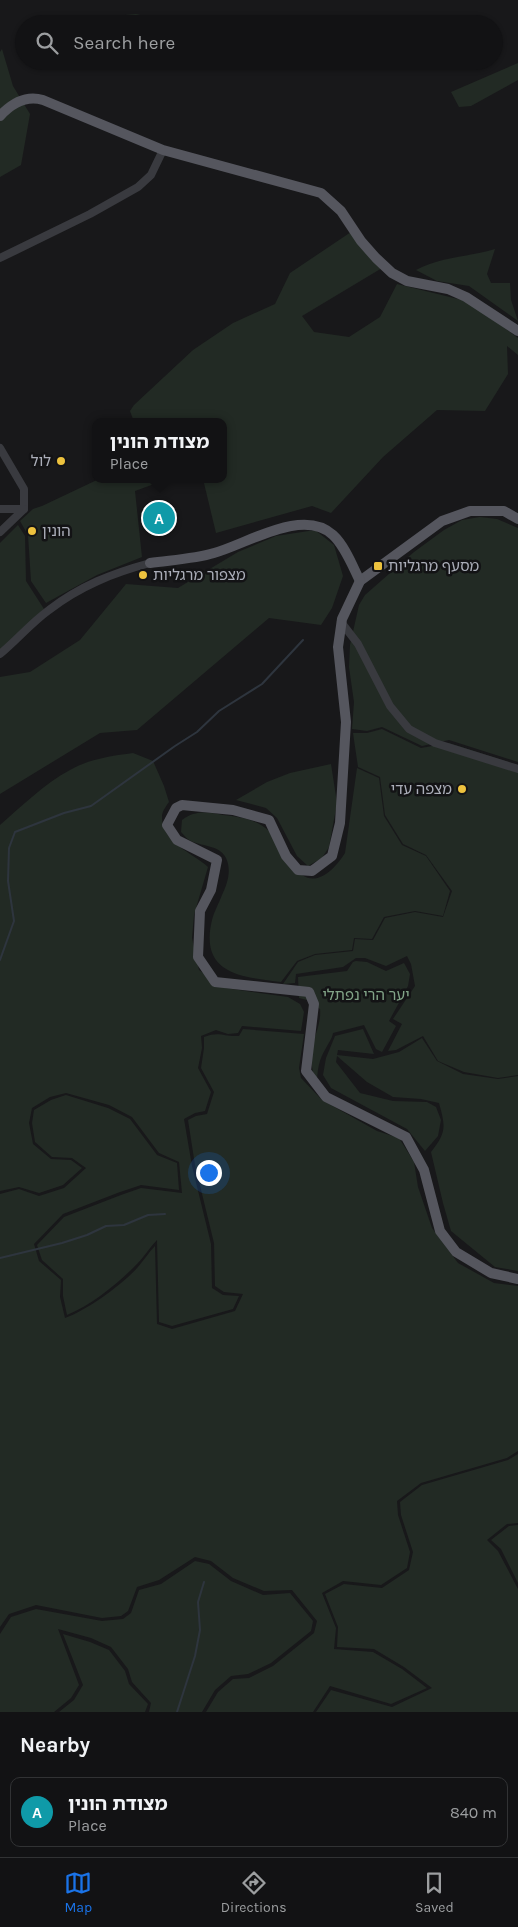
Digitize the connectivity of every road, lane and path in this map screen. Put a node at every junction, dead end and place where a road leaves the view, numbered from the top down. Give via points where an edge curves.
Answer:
1 (0, 116) edge
2 (164, 150) junction
3 (0, 258) edge
4 (518, 331) edge
5 (0, 448) edge
6 (0, 509) edge
7 (24, 510) junction
8 (518, 519) edge
9 (0, 532) edge
10 (150, 562) joint
11 (360, 581) junction
12 (341, 622) junction
13 (0, 654) edge
14 (518, 769) edge
15 (518, 1279) edge

1 - 2 main road via 12,105 33,97
2 - 3 street via 151,175 138,187
2 - 4 main road via 321,193 341,211 361,240 392,273 407,281 448,289 466,297
5 - 7 street via 24,488
6 - 7 street
7 - 9 street
8 - 11 main road via 504,511 470,511 442,521
10 - 11 main road via 214,553 278,529 298,524 311,525 334,535
10 - 13 street via 115,572 67,597
11 - 12 main road
12 - 14 street via 358,644 390,706 409,729 435,743
12 - 15 main road via 338,648 346,722 340,823 332,856 312,871 298,870 286,856 269,820 233,810 182,805 176,808 167,826 177,840 218,860 211,890 200,911 198,957 215,982 310,992 314,1004 306,1071 326,1097 406,1137 424,1170 440,1231 456,1252 491,1274

